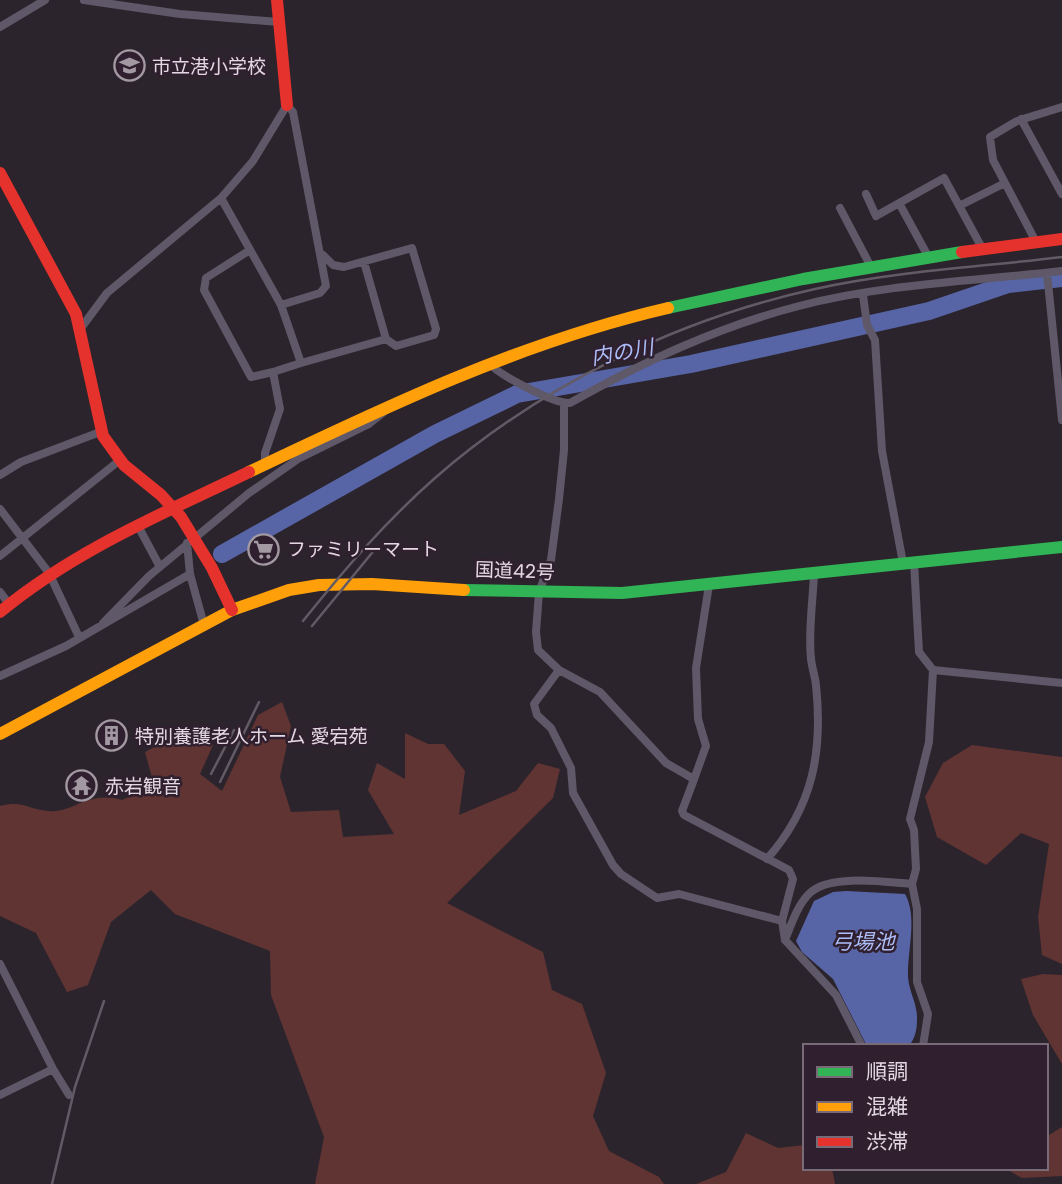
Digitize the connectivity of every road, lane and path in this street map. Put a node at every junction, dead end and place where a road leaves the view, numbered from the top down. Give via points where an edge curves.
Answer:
1 (45, 0) edge
2 (84, 0) edge
3 (276, 0) edge
4 (279, 22) junction
5 (0, 27) edge
6 (287, 105) junction
7 (1062, 107) edge
8 (1021, 119) junction
9 (0, 173) edge
10 (1005, 183) junction
11 (866, 194) dead end
12 (1062, 194) edge
13 (221, 198) junction
14 (900, 203) junction
15 (959, 206) junction
16 (840, 208) dead end
17 (1062, 239) edge
18 (1036, 242) junction
19 (982, 248) junction
20 (250, 250) junction
21 (322, 254) junction
22 (929, 258) junction
23 (364, 262) junction
24 (871, 267) junction
25 (1062, 271) edge
26 (1047, 272) junction
27 (863, 295) junction
28 (281, 305) junction
29 (81, 328) junction
30 (386, 340) junction
31 (301, 363) junction
32 (489, 363) junction
33 (273, 372) junction
34 (564, 404) junction
35 (391, 405) junction
36 (1062, 420) edge
37 (100, 432) junction
38 (120, 460) junction
39 (265, 464) junction
40 (0, 475) edge
41 (173, 507) junction
42 (0, 509) edge
43 (137, 524) junction
44 (23, 538) junction
45 (190, 540) junction
46 (1062, 547) edge
47 (0, 556) edge
48 (908, 563) junction
49 (160, 567) junction
50 (49, 573) junction
51 (190, 573) junction
52 (814, 573) junction
53 (709, 584) junction
54 (0, 592) edge
55 (539, 592) junction
56 (5, 608) edge
57 (232, 610) junction
58 (103, 622) junction
59 (205, 626) junction
60 (79, 637) junction
61 (559, 670) junction
62 (933, 670) junction
63 (0, 676) edge
64 (1062, 683) edge
65 (0, 734) edge
66 (693, 782) junction
67 (767, 859) junction
68 (912, 884) junction
69 (782, 921) junction
70 (785, 940) junction
71 (0, 964) edge
72 (861, 1044) edge
73 (923, 1044) edge
74 (53, 1069) junction
75 (69, 1094) dead end
76 (0, 1096) edge

1 - 5 street
2 - 4 street
3 - 4 main road
4 - 6 main road
6 - 13 street via 253,161
6 - 21 street via 293,112
7 - 8 street
8 - 10 street via 990,137 993,160
8 - 12 street
9 - 29 main road
10 - 15 street
10 - 18 street
11 - 14 street via 876,216
13 - 20 street
13 - 29 street via 107,293
14 - 15 street via 944,178
14 - 22 street
15 - 19 street
16 - 24 street
17 - 18 main road
18 - 19 main road
19 - 22 main road
20 - 28 street
20 - 33 street via 206,278 204,290 251,377
21 - 23 street via 339,267
21 - 28 street via 324,289
22 - 24 main road
23 - 30 street
23 - 30 street via 412,248 436,329 434,335 396,346
24 - 32 main road via 649,312
25 - 26 street
26 - 27 street
26 - 36 street
27 - 34 street via 800,305 727,328 660,354
27 - 48 street via 867,325 875,340 882,450
28 - 31 street
29 - 37 main road
30 - 31 street
31 - 33 street
32 - 34 street via 498,373
32 - 35 main road
33 - 39 street via 280,409
34 - 55 street via 564,450 551,560
35 - 39 main road
35 - 45 street via 369,425 292,463
37 - 38 main road
37 - 40 street via 21,462
38 - 41 main road
38 - 44 street
39 - 41 main road
41 - 43 main road
41 - 45 main road
42 - 44 street
43 - 49 street
43 - 50 main road
44 - 47 street
44 - 50 street
45 - 49 street
45 - 51 street
45 - 57 main road
46 - 48 main road, 国道42号
48 - 52 main road, 国道42号
48 - 62 street via 919,652
49 - 58 street
50 - 56 main road
50 - 60 street
51 - 58 street
51 - 59 street
52 - 53 main road, 国道42号
52 - 67 street via 811,656 816,689 816,768 800,810
53 - 55 main road, 国道42号 via 622,593
53 - 66 street via 696,668 698,719 706,746
54 - 56 street
55 - 57 main road, 国道42号 via 320,584 264,596
55 - 61 street via 538,650
57 - 59 main road, 国道42号
58 - 60 street
59 - 65 main road, 国道42号
60 - 63 street via 49,656
61 - 66 street via 600,692 662,760
61 - 69 street via 540,693 535,710 551,728 571,768 573,793 617,870 657,898 679,894
62 - 64 street
62 - 68 street via 929,742 910,819 915,856
66 - 67 street via 684,815
67 - 69 street via 789,870 793,879
68 - 70 street via 853,882 816,888 806,897
68 - 73 street via 917,909 917,982 929,1014
69 - 70 street
70 - 72 street via 836,995
71 - 74 street
74 - 75 street
74 - 76 street

